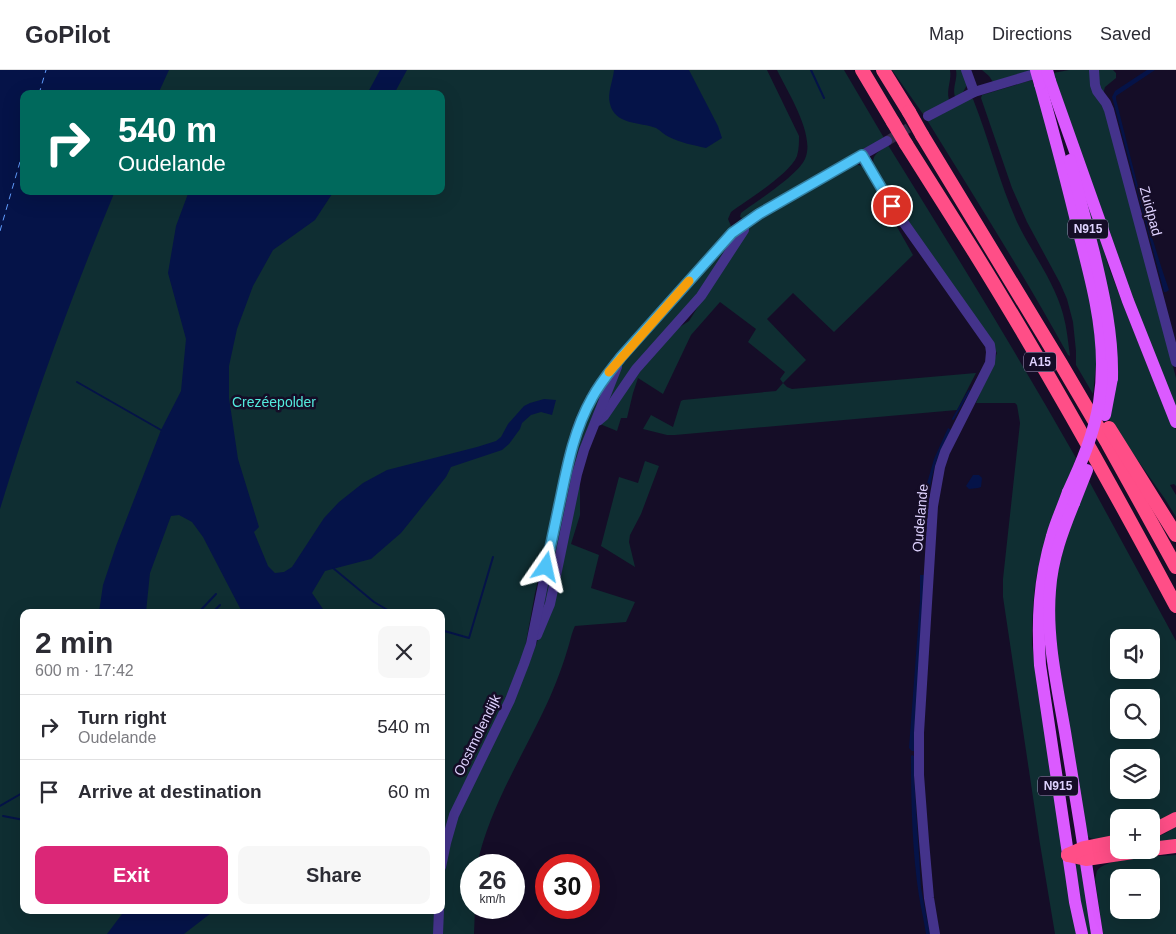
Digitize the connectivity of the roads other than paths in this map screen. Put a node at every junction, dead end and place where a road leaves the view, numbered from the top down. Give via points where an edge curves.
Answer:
1 (862, 70) edge
2 (883, 70) edge
3 (966, 70) edge
4 (1094, 70) edge
5 (1041, 76) edge
6 (974, 92) junction
7 (928, 116) tunnel mouth
8 (887, 141) tunnel mouth
9 (862, 155) junction
10 (744, 224) junction
11 (621, 357) junction
12 (1176, 362) edge
13 (1061, 364) junction
14 (1176, 422) edge
15 (594, 425) junction
16 (1071, 498) junction
17 (1176, 535) edge
18 (1176, 566) edge
19 (1164, 584) junction
20 (1176, 606) edge
21 (1176, 614) edge
22 (531, 644) junction
23 (1176, 819) edge
24 (1160, 827) edge
25 (1110, 844) edge
26 (1176, 846) edge
27 (445, 848) edge
28 (1160, 848) edge
29 (1110, 852) edge
30 (1085, 854) junction
31 (1068, 855) junction
32 (439, 914) edge
33 (438, 934) edge
34 (935, 934) edge
35 (1082, 934) edge
36 (1097, 934) edge

1 - 19 highway, A15, bridge via 1037,357
2 - 13 highway, A15, bridge
3 - 6 street
4 - 12 street, Zuidpad via 1095,85 1109,110
5 - 6 street
5 - 14 main road, N915
5 - 16 main road, N915, bridge via 1101,329 1101,384 1095,421
5 - 16 main road, N915, bridge via 1104,295 1112,344 1112,378 1106,412 1098,439
6 - 7 street
8 - 9 street, Oostmolendijk
9 - 10 street, Oostmolendijk
9 - 34 street, Oudelande via 892,206 990,345 991,352 990,364 945,452 933,506 919,776
10 - 11 street, Oostmolendijk via 732,233
10 - 15 street, Oostmolendijk via 744,230 701,296 636,369 604,416
11 - 15 street, Oostmolendijk
11 - 22 street, Oostmolendijk via 592,397 573,443
13 - 17 highway, A15 via 1081,382
13 - 18 highway, A15
15 - 22 street, Oostmolendijk via 577,474 550,604
16 - 30 main road, N915 via 1054,560 1049,611 1054,664
16 - 31 main road, N915 via 1052,534 1038,616 1040,665
19 - 20 highway, A15
19 - 21 highway, A15
22 - 27 street, Oostmolendijk via 510,700 454,815
23 - 24 highway
25 - 30 highway
26 - 28 highway
29 - 30 highway
30 - 31 highway
30 - 36 main road, N915
31 - 35 main road, N915
32 - 33 street

